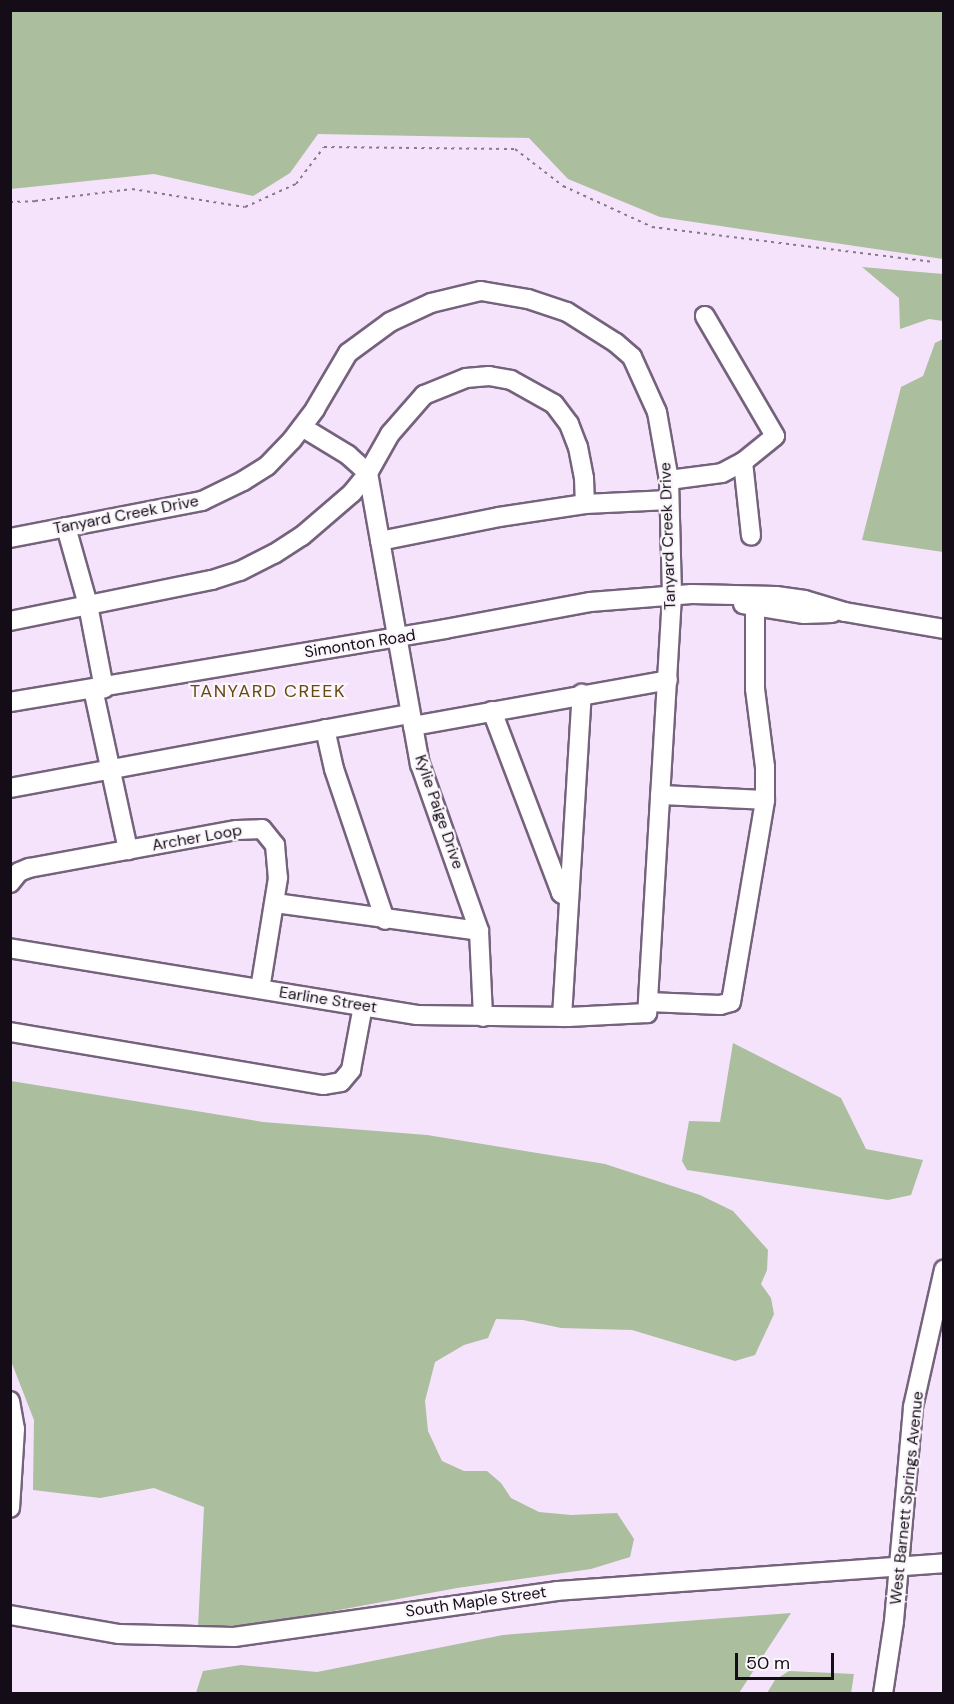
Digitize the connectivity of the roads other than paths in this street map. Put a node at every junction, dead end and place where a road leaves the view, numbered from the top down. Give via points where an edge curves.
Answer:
1 (705, 316) dead end
2 (302, 427) junction
3 (743, 462) junction
4 (368, 473) junction
5 (669, 480) junction
6 (669, 500) junction
7 (585, 504) junction
8 (66, 527) junction
9 (751, 536) dead end
10 (10, 538) edge
11 (380, 541) junction
12 (710, 595) junction
13 (672, 596) junction
14 (88, 605) junction
15 (755, 607) junction
16 (845, 612) junction
17 (10, 621) edge
18 (944, 629) edge
19 (397, 638) junction
20 (668, 680) junction
21 (98, 688) junction
22 (582, 694) junction
23 (10, 702) edge
24 (492, 711) junction
25 (412, 720) junction
26 (325, 729) junction
27 (110, 768) junction
28 (10, 788) edge
29 (660, 795) junction
30 (765, 800) junction
31 (128, 850) junction
32 (10, 883) edge
33 (569, 898) junction
34 (275, 903) junction
35 (385, 920) junction
36 (479, 931) junction
37 (10, 948) edge
38 (260, 989) junction
39 (363, 1006) junction
40 (648, 1007) junction
41 (483, 1017) junction
42 (562, 1017) junction
43 (10, 1032) edge
44 (944, 1269) edge
45 (10, 1401) edge
46 (10, 1508) edge
47 (944, 1563) edge
48 (900, 1568) junction
49 (10, 1615) edge
50 (883, 1694) edge

1 - 3 street via 775,436
2 - 4 street via 348,454
2 - 5 street, Tanyard Creek Drive via 348,353 390,322 431,303 480,291 528,299 567,312 632,357 657,412
2 - 8 street, Tanyard Creek Drive via 267,466 202,501
3 - 5 street via 722,473
3 - 9 street
4 - 7 street via 390,434 424,394 466,378 489,376 511,380 536,392 554,404 569,424 578,447
4 - 11 street, Kylie Paige Drive
4 - 14 street via 352,493 302,536 240,571 192,585
5 - 6 street, Tanyard Creek Drive
6 - 7 street
6 - 13 street, Tanyard Creek Drive
7 - 11 street
8 - 10 street, Tanyard Creek Drive
8 - 14 street
11 - 19 street, Kylie Paige Drive
12 - 13 street, Simonton Road
12 - 15 street, Simonton Road
12 - 16 street, Simonton Road via 776,596
13 - 19 street, Simonton Road via 590,602
13 - 20 street, Tanyard Creek Drive
14 - 17 street
14 - 21 street
15 - 16 street, Simonton Road via 804,614
15 - 30 street via 755,689
16 - 18 street, Simonton Road
19 - 21 street, Simonton Road
19 - 25 street, Kylie Paige Drive
20 - 22 street
20 - 29 street, Tanyard Creek Drive
21 - 23 street, Simonton Road
21 - 27 street
22 - 24 street
22 - 33 street
24 - 25 street
24 - 33 street via 561,893
25 - 26 street
25 - 36 street, Kylie Paige Drive via 420,764
26 - 27 street
26 - 35 street via 334,769
27 - 28 street
27 - 31 street
29 - 30 street
29 - 40 street, Tanyard Creek Drive
30 - 40 street, Earline Street via 731,1002
31 - 32 street, Archer Loop via 29,868 19,872
31 - 34 street, Archer Loop via 262,829 275,845
33 - 42 street
34 - 35 street
34 - 38 street, Archer Loop
35 - 36 street
36 - 41 street, Kylie Paige Drive
37 - 38 street, Earline Street
38 - 39 street, Earline Street
39 - 41 street, Earline Street via 439,1017
39 - 43 street via 351,1070 341,1082 324,1085
40 - 42 street, Earline Street
41 - 42 street, Earline Street
44 - 48 street, West Barnett Springs Avenue via 913,1407
45 - 46 street via 15,1429
47 - 48 street, South Maple Street
48 - 49 street, South Maple Street via 557,1591 234,1637 119,1634
48 - 50 street, West Barnett Springs Avenue

